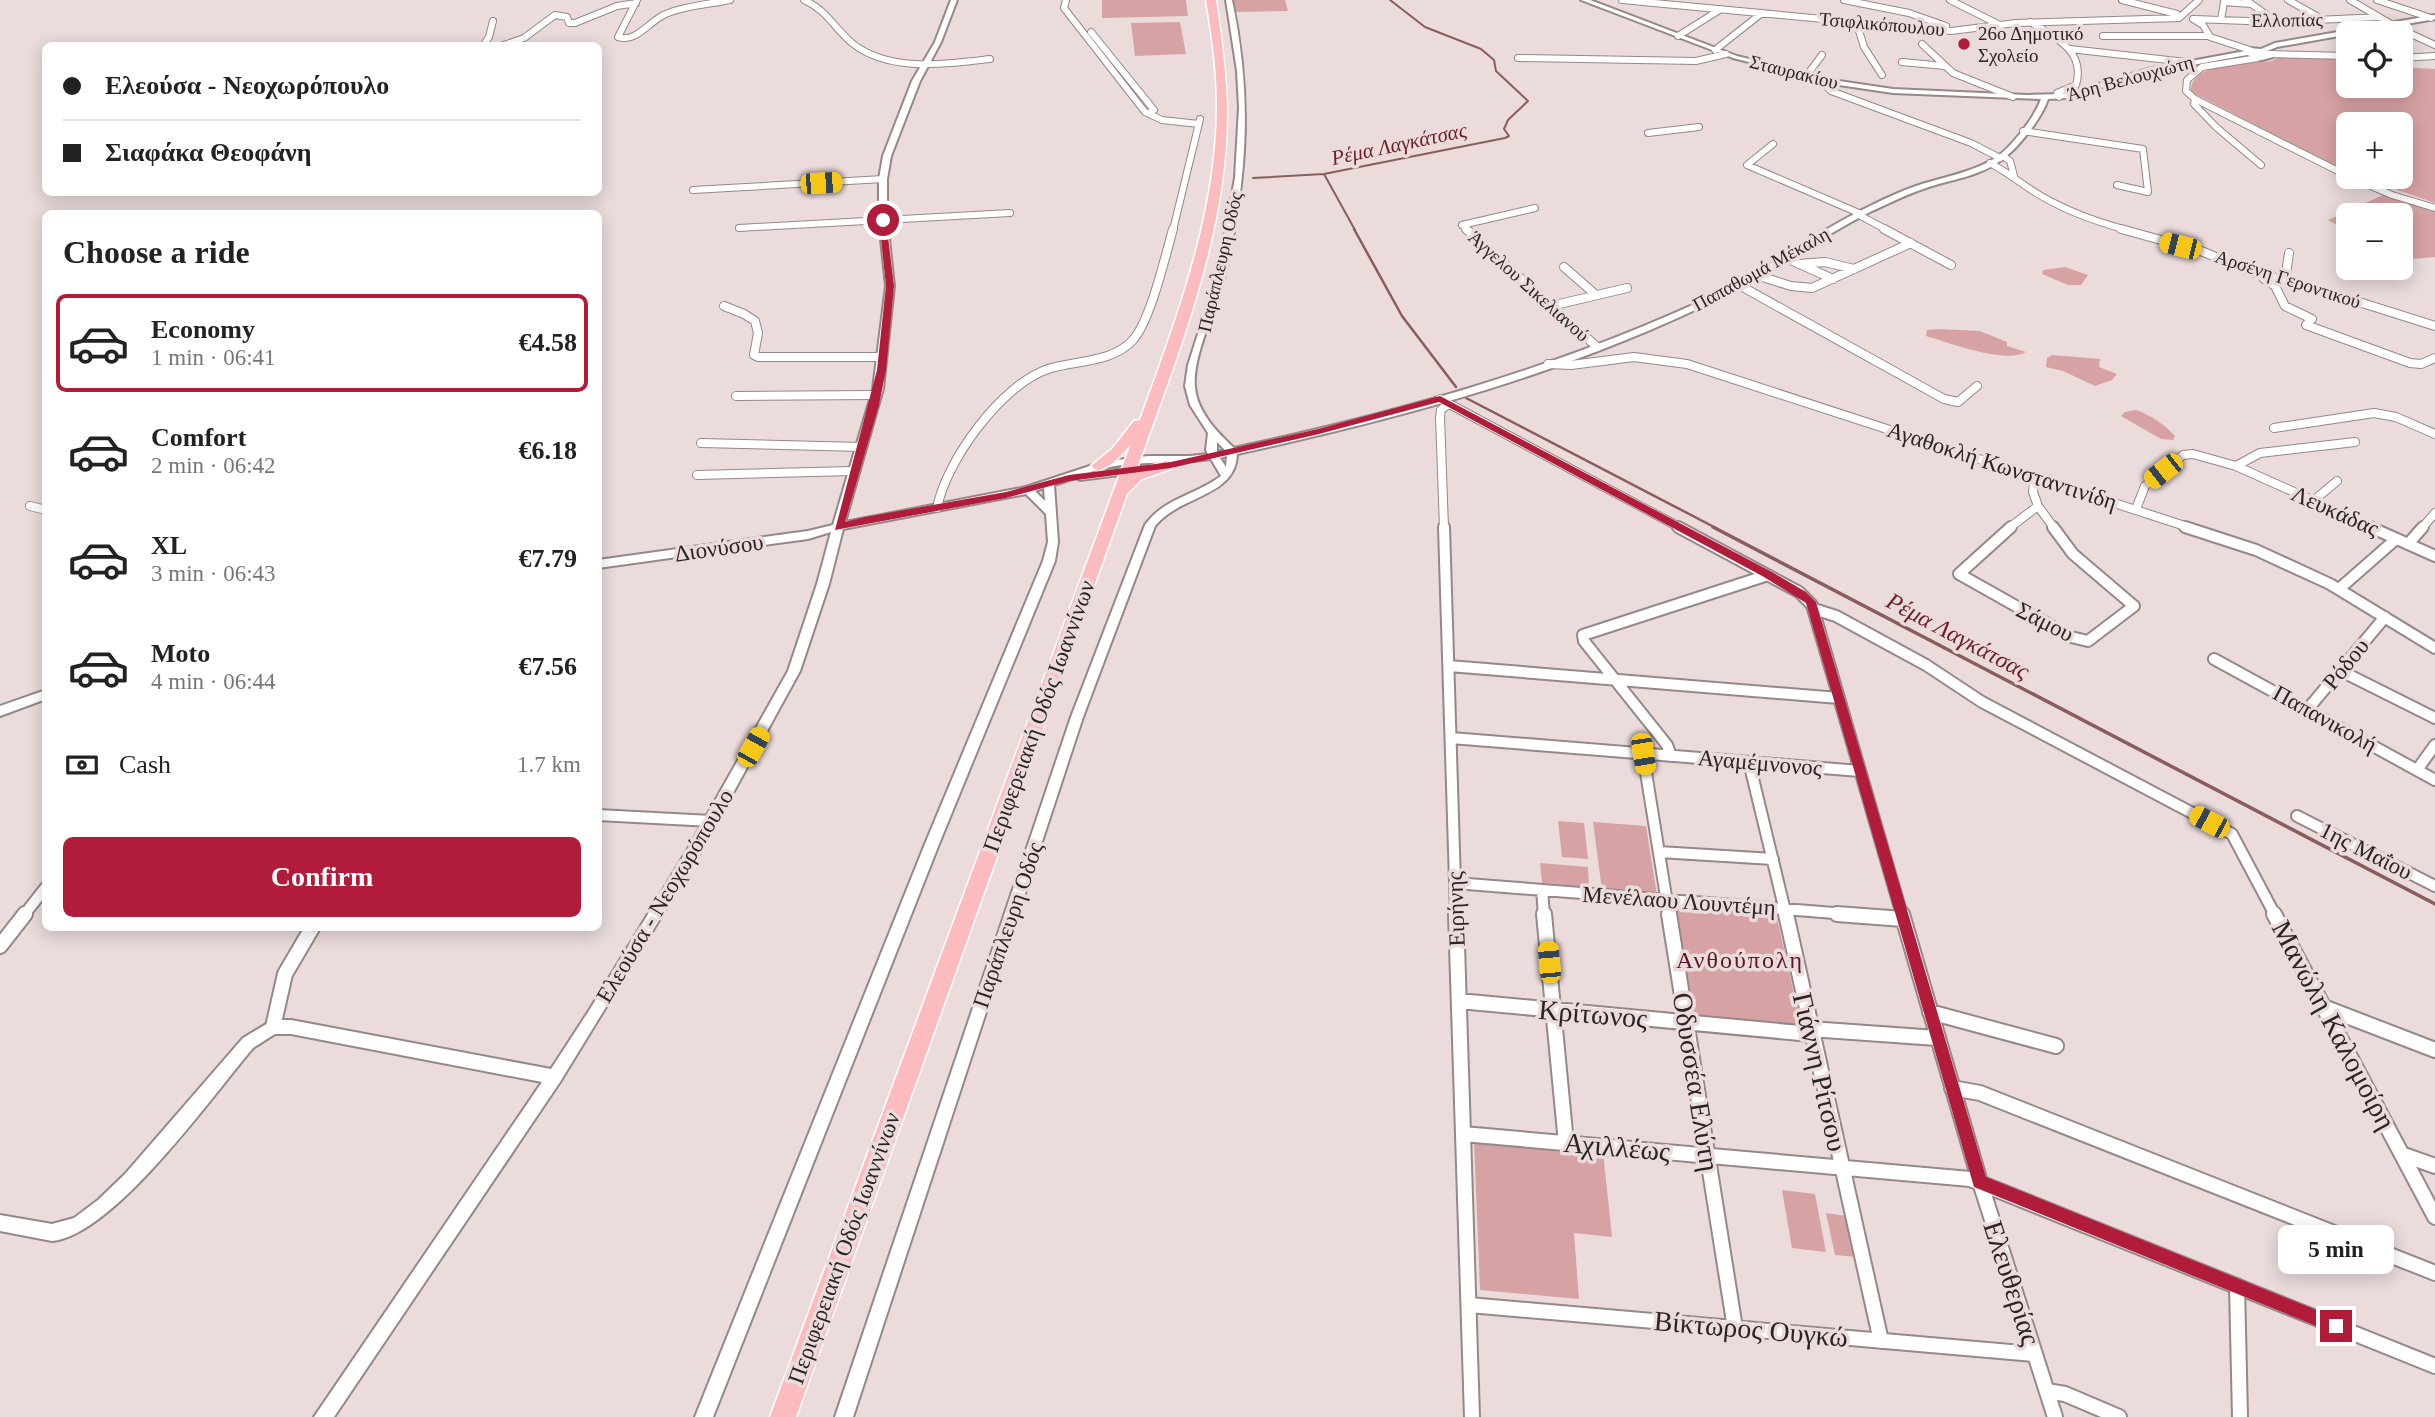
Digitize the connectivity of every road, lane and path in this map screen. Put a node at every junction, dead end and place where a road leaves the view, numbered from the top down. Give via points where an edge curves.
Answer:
1 (730, 0) edge
2 (804, 0) edge
3 (954, 0) edge
4 (1066, 0) edge
5 (1073, 0) edge
6 (1211, 0) edge
7 (1229, 0) edge
8 (1584, 0) edge
9 (1622, 0) edge
10 (1681, 0) edge
11 (1844, 0) edge
12 (1950, 0) edge
13 (2122, 0) edge
14 (2152, 0) edge
15 (2199, 0) edge
16 (2288, 0) edge
17 (2350, 0) edge
18 (2376, 0) edge
19 (637, 1) edge
20 (2249, 2) edge
21 (1688, 5) junction
22 (1721, 9) junction
23 (2162, 10) junction
24 (1762, 13) junction
25 (1841, 13) dead end
26 (2184, 16) junction
27 (2379, 17) junction
28 (2433, 18) edge
29 (2194, 19) junction
30 (2221, 20) junction
31 (2324, 20) junction
32 (493, 21) dead end
33 (1856, 21) junction
34 (2386, 21) edge
35 (2412, 21) edge
36 (2030, 22) junction
37 (2277, 22) junction
38 (1998, 24) junction
39 (1907, 25) junction
40 (1957, 30) junction
41 (1910, 33) dead end
42 (2336, 34) edge
43 (2413, 34) edge
44 (1678, 36) junction
45 (2103, 36) dead end
46 (2209, 36) junction
47 (486, 42) edge
48 (512, 42) edge
49 (1922, 44) dead end
50 (2435, 45) edge
51 (2070, 49) junction
52 (1714, 50) junction
53 (2248, 52) junction
54 (1726, 54) junction
55 (2263, 54) junction
56 (1822, 55) dead end
57 (2336, 56) edge
58 (2435, 56) edge
59 (2413, 57) edge
60 (1518, 58) dead end
61 (990, 59) dead end
62 (1902, 62) dead end
63 (2186, 62) junction
64 (924, 63) junction
65 (1945, 66) junction
66 (1807, 75) junction
67 (1882, 75) dead end
68 (1830, 81) junction
69 (2013, 97) junction
70 (2045, 97) junction
71 (2059, 97) junction
72 (2195, 99) junction
73 (1151, 112) junction
74 (1699, 127) dead end
75 (2023, 131) junction
76 (1648, 132) dead end
77 (1773, 144) dead end
78 (2002, 157) junction
79 (1990, 163) junction
80 (2261, 165) dead end
81 (2336, 170) edge
82 (2014, 176) junction
83 (883, 179) junction
84 (2117, 185) dead end
85 (2378, 189) edge
86 (693, 190) dead end
87 (1535, 208) dead end
88 (2435, 208) edge
89 (1010, 213) dead end
90 (1860, 214) junction
91 (883, 220) junction
92 (739, 228) dead end
93 (1912, 243) junction
94 (2289, 253) dead end
95 (1784, 257) junction
96 (1799, 264) junction
97 (1951, 265) dead end
98 (1564, 267) dead end
99 (1854, 269) junction
100 (2255, 273) junction
101 (1756, 275) junction
102 (1833, 279) junction
103 (2285, 280) junction
104 (1739, 285) junction
105 (1627, 288) dead end
106 (1596, 295) junction
107 (724, 306) dead end
108 (1551, 306) junction
109 (2435, 326) edge
110 (1597, 347) junction
111 (883, 357) junction
112 (2435, 358) edge
113 (1548, 364) junction
114 (1977, 386) dead end
115 (877, 395) junction
116 (736, 396) dead end
117 (1444, 402) junction
118 (1149, 414) junction
119 (2274, 428) dead end
120 (1212, 434) junction
121 (2435, 434) edge
122 (2355, 442) dead end
123 (701, 443) dead end
124 (860, 447) junction
125 (1232, 452) junction
126 (1213, 456) junction
127 (1190, 459) junction
128 (1131, 465) junction
129 (1098, 466) junction
130 (1166, 466) junction
131 (2236, 466) junction
132 (853, 471) junction
133 (696, 475) dead end
134 (1226, 476) junction
135 (2035, 476) junction
136 (1069, 478) junction
137 (2337, 481) dead end
138 (1049, 484) junction
139 (1028, 490) junction
140 (1118, 498) junction
141 (2313, 501) junction
142 (30, 506) dead end
143 (2038, 506) junction
144 (937, 508) junction
145 (42, 509) edge
146 (2136, 509) junction
147 (1051, 513) junction
148 (2435, 513) edge
149 (838, 528) junction
150 (2396, 539) junction
151 (2408, 544) junction
152 (2435, 556) edge
153 (602, 563) edge
154 (1768, 575) junction
155 (2339, 589) junction
156 (1814, 609) junction
157 (2385, 617) junction
158 (2435, 648) edge
159 (2214, 659) dead end
160 (1449, 666) junction
161 (2341, 671) junction
162 (1616, 680) junction
163 (42, 695) edge
164 (1839, 698) junction
165 (2307, 710) junction
166 (0, 711) edge
167 (2435, 718) edge
168 (1451, 738) junction
169 (2435, 745) edge
170 (1643, 754) junction
171 (1671, 756) junction
172 (1749, 762) junction
173 (2417, 770) junction
174 (1860, 771) junction
175 (2435, 780) edge
176 (602, 815) edge
177 (2297, 816) dead end
178 (711, 821) junction
179 (1659, 852) junction
180 (1773, 859) junction
181 (1455, 883) junction
182 (2435, 886) edge
183 (1542, 890) junction
184 (42, 892) edge
185 (1667, 900) junction
186 (1784, 909) junction
187 (1903, 919) junction
188 (310, 931) edge
189 (0, 946) edge
190 (1459, 1001) junction
191 (2326, 1008) junction
192 (1554, 1011) junction
193 (1930, 1012) junction
194 (1686, 1023) junction
195 (273, 1027) junction
196 (1811, 1032) junction
197 (1937, 1038) junction
198 (2056, 1046) dead end
199 (2435, 1050) edge
200 (555, 1077) junction
201 (1952, 1088) junction
202 (1463, 1134) junction
203 (1566, 1143) junction
204 (1707, 1155) junction
205 (2404, 1155) junction
206 (1841, 1166) junction
207 (2435, 1166) edge
208 (1980, 1182) junction
209 (2435, 1217) edge
210 (0, 1223) edge
211 (2435, 1273) edge
212 (2236, 1286) junction
213 (1469, 1305) junction
214 (1735, 1328) junction
215 (1881, 1340) junction
216 (2034, 1354) junction
217 (2435, 1366) edge
218 (2047, 1391) junction
219 (323, 1417) edge
220 (704, 1417) edge
221 (783, 1417) edge
222 (844, 1417) edge
223 (1472, 1417) edge
224 (2055, 1417) edge
225 (2119, 1417) edge
226 (2240, 1417) edge

1 - 19 street via 663,15 630,39 621,39 618,37
2 - 64 street via 824,10 860,49 890,60
3 - 64 street, Ελεούσα - Νεοχωρόπουλο via 938,42
4 - 73 street via 1066,11 1146,112
5 - 73 street via 1073,10 1154,110
6 - 118 highway, Περιφερειακή Οδός Ιωαννίνων via 1223,78 1220,159 1197,271
7 - 120 street, Παράπλευρη Οδός via 1243,87 1240,174 1219,279 1190,378 1192,395
8 - 44 street, Σταυρακίου
9 - 21 street, Τσιφλικόπουλου
10 - 21 street
11 - 40 street via 1913,14
12 - 38 street
13 - 23 street
14 - 23 street
15 - 26 street
16 - 31 street
17 - 27 street
18 - 28 street
19 - 48 street via 613,6 577,24 555,15
20 - 30 street via 2224,2
20 - 37 street
21 - 22 street, Τσιφλικόπουλου
22 - 24 street, Τσιφλικόπουλου
22 - 44 street
23 - 26 street
24 - 33 street, Τσιφλικόπουλου
24 - 52 street
25 - 39 street
26 - 29 street
26 - 36 street, Τσιφλικόπουλου
27 - 31 street, Ελλοπίας
27 - 34 street
28 - 35 street
29 - 30 street, Ελλοπίας
29 - 46 street
30 - 37 street, Ελλοπίας
31 - 37 street, Ελλοπίας
32 - 47 street
33 - 39 street, Τσιφλικόπουλου
33 - 41 street
33 - 67 street via 1864,47
36 - 38 street, Τσιφλικόπουλου
36 - 51 street
38 - 40 street, Τσιφλικόπουλου
39 - 40 street, Τσιφλικόπουλου
42 - 55 street via 2275,45
43 - 50 street
44 - 52 street, Σταυρακίου
45 - 46 street
46 - 53 street
49 - 65 street
51 - 63 street
51 - 71 street via 2080,78 2073,89 2057,93
52 - 54 street, Σταυρακίου
53 - 55 street, Άρη Βελουχιώτη
53 - 63 street, Άρη Βελουχιώτη
54 - 60 street via 1696,61
54 - 66 street, Σταυρακίου
55 - 57 street
55 - 72 street via 2199,68 2185,88
56 - 66 street
58 - 59 street
61 - 64 street
62 - 65 street
63 - 71 street, Άρη Βελουχιώτη
64 - 83 street, Ελεούσα - Νεοχωρόπουλο via 894,134
65 - 69 street
66 - 68 street, Σταυρακίου
68 - 69 street, Σταυρακίου via 1886,90
68 - 78 street via 1831,91
69 - 70 street, Άρη Βελουχιώτη
70 - 71 street, Άρη Βελουχιώτη
70 - 75 street, Παπαθωμά Μέκαλη via 2043,107
72 - 80 street via 2198,109
72 - 81 street
73 - 144 street via 1162,120 1200,121 1181,206 1134,339 1117,351 1055,367 1016,387 950,471
74 - 76 street
75 - 78 street, Παπαθωμά Μέκαλη
75 - 84 street via 2143,149 2148,192
77 - 90 street via 1747,165
78 - 79 street, Παπαθωμά Μέκαλη
78 - 82 street via 2010,161
79 - 82 street, Αρσένη Γεροντικού
79 - 90 street, Παπαθωμά Μέκαλη
82 - 100 street, Αρσένη Γεροντικού via 2097,222 2201,251
83 - 86 street
83 - 91 street, Ελεούσα - Νεοχωρόπουλο
85 - 88 street
87 - 108 street, Άγγελου Σικελιανού via 1462,225
89 - 91 street
90 - 93 street
90 - 95 street, Παπαθωμά Μέκαλη
91 - 92 street
91 - 111 street, Ελεούσα - Νεοχωρόπουλο via 890,286
93 - 97 street
93 - 99 street
94 - 103 street
95 - 96 street
95 - 101 street, Παπαθωμά Μέκαλη
96 - 99 street via 1825,262
96 - 102 street
98 - 106 street
99 - 102 street
100 - 103 street, Αρσένη Γεροντικού
100 - 112 street via 2273,285 2285,306 2312,319 2306,325 2410,363
101 - 102 street via 1803,289
101 - 104 street, Παπαθωμά Μέκαλη
103 - 109 street, Αρσένη Γεροντικού
104 - 110 street, Παπαθωμά Μέκαλη
104 - 114 street via 1940,398 1958,402
105 - 106 street
106 - 108 street
107 - 111 street via 758,322 754,355 758,357
108 - 110 street, Άγγελου Σικελιανού
110 - 113 street, Παπαθωμά Μέκαλη
111 - 115 street, Ελεούσα - Νεοχωρόπουλο
113 - 117 street, Παπαθωμά Μέκαλη
113 - 135 street, Αγαθοκλή Κωνσταντινίδη via 1576,366 1635,357 1677,362
115 - 116 street
115 - 124 street, Ελεούσα - Νεοχωρόπουλο
117 - 125 street, Παπαθωμά Μέκαλη
117 - 154 street
117 - 160 street, Ειρήνης via 1440,417
118 - 128 highway, Περιφερειακή Οδός Ιωαννίνων
118 - 129 highway via 1117,452
119 - 121 street via 2374,413
120 - 125 street, Παράπλευρη Οδός
120 - 126 street, Παράπλευρη Οδός
122 - 131 street via 2260,453
123 - 124 street
124 - 132 street, Ελεούσα - Νεοχωρόπουλο
125 - 126 street, Παπαθωμά Μέκαλη
125 - 134 street
126 - 127 street, Παπαθωμά Μέκαλη
126 - 134 street
127 - 128 street
127 - 130 street
128 - 129 street
128 - 130 street
128 - 136 street
128 - 140 highway, Περιφερειακή Οδός Ιωαννίνων
129 - 136 street
130 - 140 highway via 1137,477
131 - 141 street, Λευκάδας
131 - 146 street, Λευκάδας via 2197,455 2183,456 2143,487
132 - 133 street
132 - 149 street, Ελεούσα - Νεοχωρόπουλο
134 - 222 street, Παράπλευρη Οδός via 1215,487 1163,508 1150,525 1077,717
135 - 143 street via 2033,492
135 - 146 street, Αγαθοκλή Κωνσταντινίδη
136 - 138 street, Διονύσου
137 - 141 street
138 - 139 street, Διονύσου
138 - 147 street
139 - 144 street, Διονύσου
139 - 147 street
140 - 221 highway, Περιφερειακή Οδός Ιωαννίνων
141 - 150 street, Λευκάδας
142 - 145 street
143 - 143 street, Σάμου via 1959,574 2071,637 2088,641 2134,606 2073,554
144 - 149 street, Διονύσου
146 - 155 street, Αγαθοκλή Κωνσταντινίδη via 2263,553
147 - 220 street via 1049,561
148 - 151 street
149 - 153 street, Διονύσου
149 - 178 street, Ελεούσα - Νεοχωρόπουλο via 794,671
150 - 151 street, Λευκάδας
150 - 155 street
151 - 152 street, Λευκάδας
154 - 156 street via 1802,594
154 - 162 street via 1584,633 1584,641
155 - 157 street, Αγαθοκλή Κωνσταντινίδη
156 - 164 street, Ελευθερίας
156 - 191 street, Μανώλη Καλομοίρη via 1836,616 1982,702 2232,834
157 - 158 street, Αγαθοκλή Κωνσταντινίδη
157 - 161 street, Ρόδου
159 - 165 street, Παπανικολή
160 - 162 street
160 - 168 street, Ειρήνης
161 - 165 street, Ρόδου
161 - 167 street
162 - 164 street
162 - 171 street
163 - 166 street
164 - 174 street, Ελευθερίας
165 - 173 street, Παπανικολή
168 - 170 street, Αγαμέμνονoς
168 - 181 street, Ειρήνης
169 - 173 street
170 - 171 street, Αγαμέμνονoς
170 - 179 street, Οδυσσέα Ελύτη
171 - 172 street, Αγαμέμνονoς
172 - 174 street, Αγαμέμνονoς
172 - 180 street, Γιάννη Ρίτσου
173 - 175 street, Παπανικολή
174 - 187 street, Ελευθερίας
176 - 178 street
177 - 182 street, 1ης Μαΐου
178 - 200 street, Ελεούσα - Νεοχωρόπουλο
179 - 180 street
179 - 185 street, Οδυσσέα Ελύτη
180 - 186 street, Γιάννη Ρίτσου
181 - 183 street, Μενέλαου Λουντέμη
181 - 190 street, Ειρήνης
183 - 185 street, Μενέλαου Λουντέμη
183 - 192 street
184 - 189 street
185 - 186 street, Μενέλαου Λουντέμη
185 - 194 street, Οδυσσέα Ελύτη
186 - 187 street, Μενέλαου Λουντέμη
186 - 196 street, Γιάννη Ρίτσου
187 - 193 street, Ελευθερίας
188 - 195 street via 283,980
190 - 192 street, Κρίτωνος
190 - 202 street, Ειρήνης
191 - 199 street
191 - 205 street, Μανώλη Καλομοίρη
192 - 194 street, Κρίτωνος
192 - 203 street
193 - 197 street, Ελευθερίας
193 - 198 street
194 - 196 street, Κρίτωνος
194 - 204 street, Οδυσσέα Ελύτη
195 - 200 street
195 - 210 street via 248,1043 130,1181 89,1218 60,1232
196 - 197 street, Κρίτωνος
196 - 206 street, Γιάννη Ρίτσου
197 - 201 street, Ελευθερίας
200 - 219 street, Ελεούσα - Νεοχωρόπουλο
201 - 208 street, Ελευθερίας
201 - 211 street via 1980,1093
202 - 203 street, Αχιλλέως
202 - 213 street, Ειρήνης
203 - 204 street, Αχιλλέως
204 - 206 street, Αχιλλέως
204 - 214 street, Οδυσσέα Ελύτη
205 - 207 street
205 - 209 street, Μανώλη Καλομοίρη
206 - 208 street, Αχιλλέως
206 - 215 street, Γιάννη Ρίτσου
208 - 212 street, Αχιλλέως
208 - 216 street, Ελευθερίας
212 - 217 street, Αχιλλέως
212 - 226 street
213 - 214 street, Βίκτωρος Ουγκώ
213 - 223 street, Ειρήνης
214 - 215 street, Βίκτωρος Ουγκώ
215 - 216 street, Βίκτωρος Ουγκώ
216 - 218 street, Ελευθερίας
218 - 224 street, Ελευθερίας
218 - 225 street

